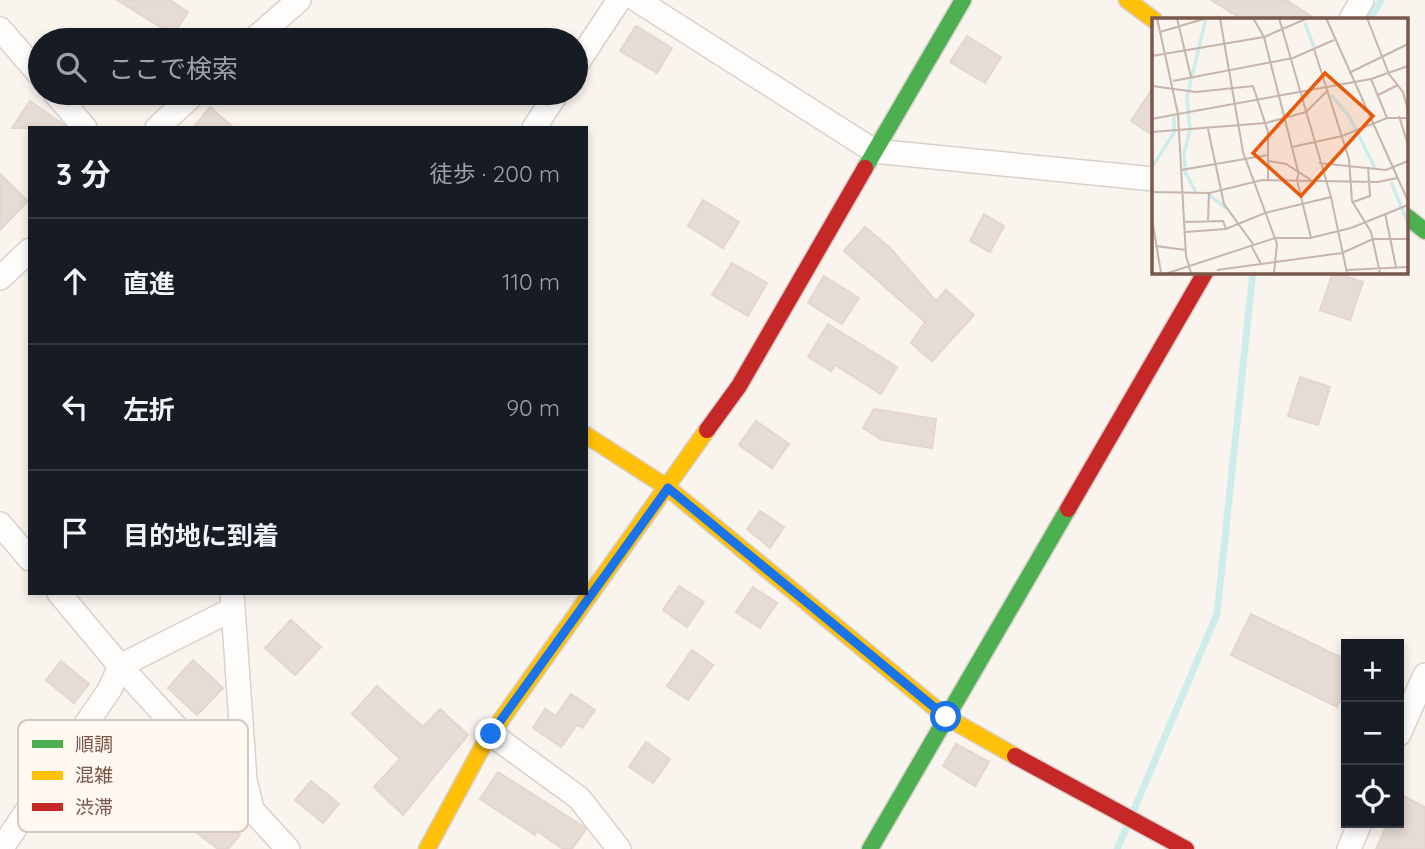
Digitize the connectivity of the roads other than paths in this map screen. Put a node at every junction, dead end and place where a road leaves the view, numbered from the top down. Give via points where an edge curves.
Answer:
1 (299, 0) edge
2 (619, 0) edge
3 (637, 0) edge
4 (963, 0) edge
5 (1127, 0) edge
6 (1362, 0) edge
7 (1352, 18) edge
8 (1152, 19) edge
9 (267, 28) edge
10 (0, 29) edge
11 (588, 47) edge
12 (28, 61) edge
13 (65, 105) edge
14 (182, 105) edge
15 (549, 105) edge
16 (83, 126) edge
17 (158, 126) edge
18 (535, 126) edge
19 (874, 151) junction
20 (1152, 179) edge
21 (1408, 218) edge
22 (1425, 231) edge
23 (28, 252) edge
24 (1205, 273) edge
25 (0, 278) edge
26 (588, 436) edge
27 (668, 488) junction
28 (0, 524) edge
29 (28, 557) edge
30 (61, 595) edge
31 (233, 598) edge
32 (120, 666) junction
33 (1425, 675) edge
34 (946, 717) junction
35 (89, 720) edge
36 (170, 720) edge
37 (241, 720) edge
38 (1404, 722) edge
39 (491, 734) junction
40 (248, 794) edge
41 (248, 805) edge
42 (251, 808) junction
43 (18, 824) edge
44 (1358, 828) edge
45 (1, 849) edge
46 (288, 849) edge
47 (427, 849) edge
48 (619, 849) edge
49 (870, 849) edge
50 (1186, 849) edge
51 (1349, 849) edge

1 - 9 street
2 - 11 street
3 - 19 street
4 - 19 street
5 - 8 street
6 - 7 street
10 - 12 street
13 - 16 street
14 - 17 street
15 - 18 street
19 - 20 street
19 - 27 street via 739,386
21 - 22 street
23 - 25 street
24 - 34 street
26 - 27 street
27 - 34 street
27 - 39 street
28 - 29 street
30 - 32 street
31 - 32 street
31 - 37 street
32 - 35 street
32 - 36 street
33 - 38 street
34 - 49 street
34 - 50 street
39 - 47 street
39 - 48 street via 579,798
40 - 42 street
41 - 42 street
42 - 46 street
43 - 45 street
44 - 51 street

